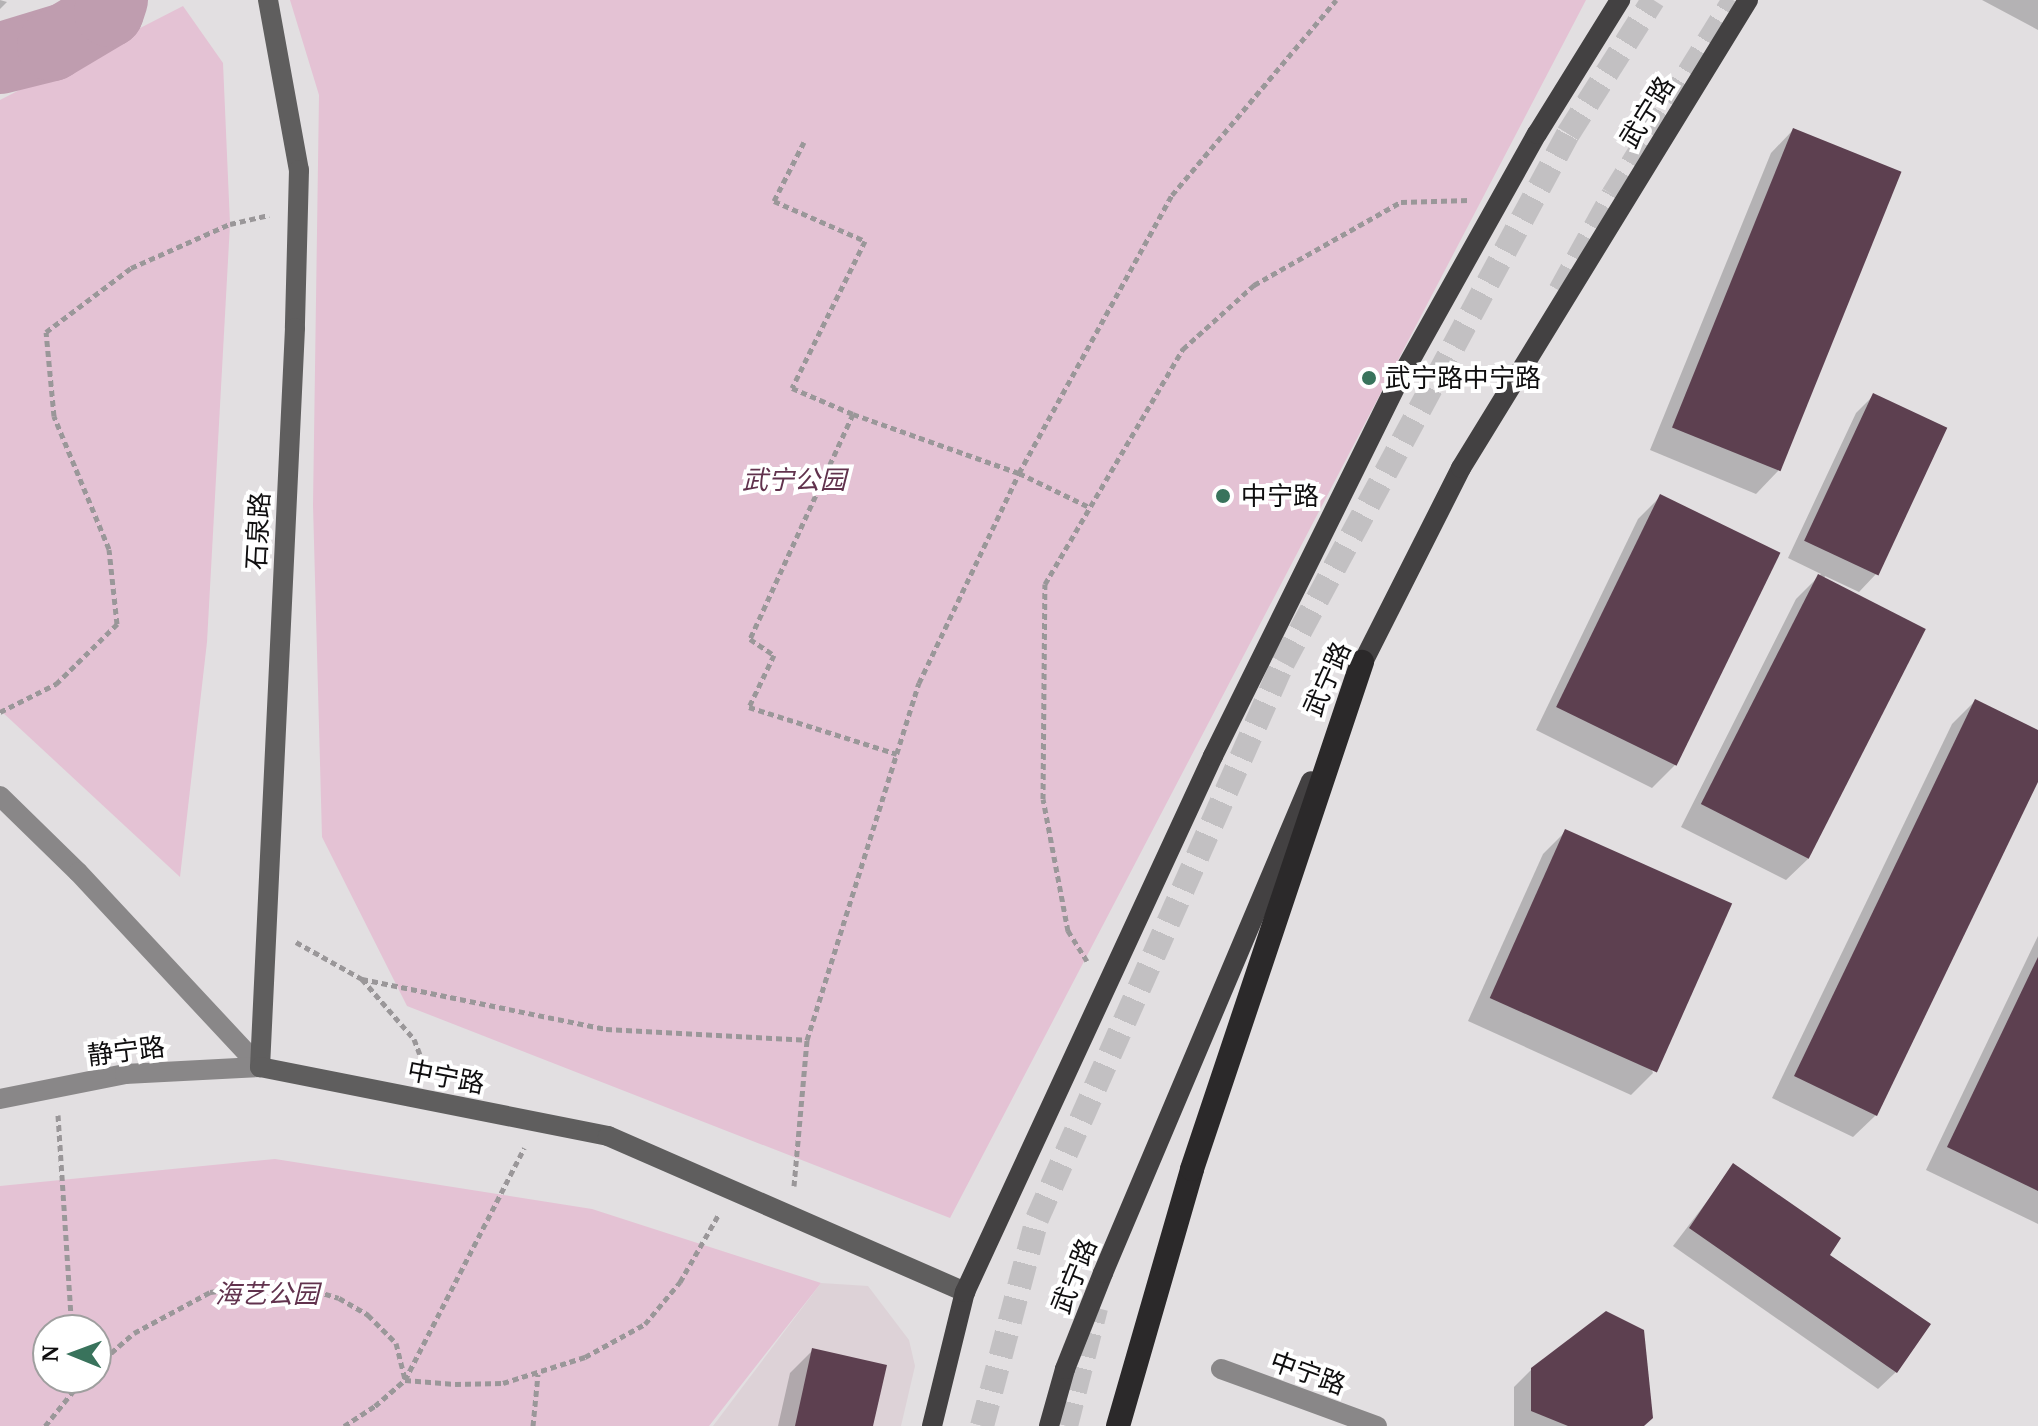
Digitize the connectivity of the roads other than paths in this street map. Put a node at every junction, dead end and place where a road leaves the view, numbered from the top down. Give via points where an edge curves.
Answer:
1 (268, 0) edge
2 (1620, 0) edge
3 (1748, 0) edge
4 (1362, 662) junction
5 (0, 796) edge
6 (260, 1067) junction
7 (0, 1099) edge
8 (965, 1292) junction
9 (1221, 1369) dead end
10 (932, 1426) edge
11 (1049, 1426) edge
12 (1118, 1426) edge
13 (1377, 1426) edge

1 - 6 street, 石泉路 via 299,170 299,209
2 - 8 main road via 1390,398 1213,756
3 - 4 main road, 武宁路 via 1461,468
4 - 11 main road, 武宁路 via 1103,1273
4 - 12 highway via 1192,1169
5 - 6 street
6 - 7 street, 静宁路 via 125,1074
6 - 8 street, 中宁路 via 608,1136
8 - 10 main road
9 - 13 street, 中宁路

